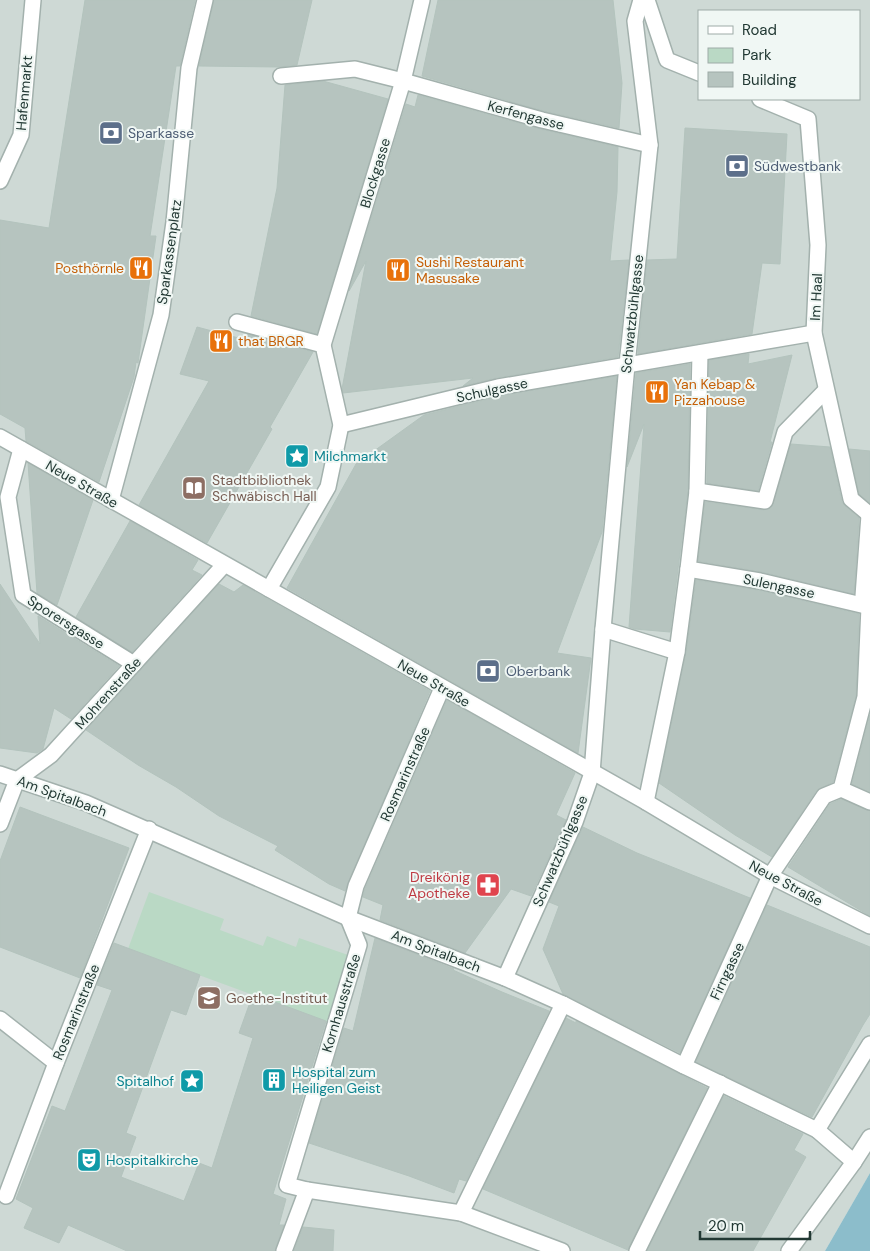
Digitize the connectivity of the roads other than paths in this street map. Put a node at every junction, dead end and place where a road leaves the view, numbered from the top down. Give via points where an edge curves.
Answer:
1 (33, 0) edge
2 (205, 0) edge
3 (422, 0) edge
4 (641, 0) edge
5 (647, 0) edge
6 (698, 73) edge
7 (280, 76) dead end
8 (403, 81) junction
9 (762, 100) edge
10 (650, 144) junction
11 (0, 181) edge
12 (237, 322) dead end
13 (814, 333) junction
14 (323, 345) junction
15 (700, 352) junction
16 (627, 365) junction
17 (826, 390) junction
18 (341, 425) junction
19 (0, 437) edge
20 (21, 449) junction
21 (697, 491) junction
22 (111, 500) junction
23 (869, 515) edge
24 (224, 565) junction
25 (688, 568) junction
26 (269, 589) junction
27 (870, 607) edge
28 (602, 629) junction
29 (678, 652) junction
30 (134, 664) junction
31 (442, 688) junction
32 (592, 773) junction
33 (0, 774) edge
34 (17, 780) junction
35 (841, 789) junction
36 (646, 802) junction
37 (870, 802) edge
38 (0, 824) edge
39 (149, 829) junction
40 (770, 876) junction
41 (348, 918) junction
42 (870, 926) edge
43 (505, 978) junction
44 (563, 1004) junction
45 (0, 1019) edge
46 (870, 1044) edge
47 (56, 1063) junction
48 (684, 1066) junction
49 (720, 1083) junction
50 (817, 1130) junction
51 (870, 1137) edge
52 (854, 1162) junction
53 (307, 1190) junction
54 (6, 1196) dead end
55 (461, 1213) junction
56 (284, 1251) edge
57 (562, 1251) edge
58 (637, 1251) edge
59 (789, 1251) edge

1 - 11 street, Hafenmarkt via 21,135
2 - 22 street, Sparkassenplatz via 189,68 161,315
3 - 8 street, Blockgasse
4 - 10 street, Schwatzbühlgasse via 635,21
5 - 6 street via 667,60
7 - 8 street, Kerfengasse via 355,69
8 - 10 street, Kerfengasse via 542,120
8 - 14 street, Blockgasse
9 - 13 street, Im Haal via 808,119 818,245
10 - 16 street, Schwatzbühlgasse
12 - 14 street
13 - 15 street, Schulgasse
13 - 17 street, Im Haal
14 - 18 street
15 - 16 street, Schulgasse
15 - 21 street
16 - 18 street, Schulgasse via 498,387
16 - 28 street, Schwatzbühlgasse
17 - 21 street via 785,432 766,500
17 - 23 street, Im Haal via 851,499
18 - 26 street via 328,487
19 - 20 street, Neue Straße
20 - 22 street, Neue Straße
20 - 30 street, Sporersgasse via 8,496 22,595
21 - 25 street
22 - 24 street, Neue Straße
23 - 27 street via 863,596
24 - 26 street, Neue Straße
24 - 30 street, Mohrenstraße
25 - 27 street, Sulengasse
25 - 29 street
26 - 31 street, Neue Straße
27 - 35 street via 865,697
28 - 29 street
28 - 32 street, Schwatzbühlgasse
29 - 36 street
30 - 34 street, Mohrenstraße via 50,756
31 - 32 street, Neue Straße
31 - 41 street, Rosmarinstraße via 356,886
32 - 36 street, Neue Straße
32 - 43 street, Schwatzbühlgasse via 575,822
33 - 34 street, Am Spitalbach
34 - 38 street
34 - 39 street, Am Spitalbach
35 - 37 street
35 - 40 street via 824,796
36 - 40 street, Neue Straße
39 - 41 street, Am Spitalbach
39 - 47 street, Rosmarinstraße
40 - 42 street, Neue Straße
40 - 48 street, Firngasse
41 - 43 street, Am Spitalbach
41 - 53 street, Kornhausstraße via 359,945 287,1185
43 - 44 street, Am Spitalbach
44 - 48 street, Am Spitalbach
44 - 55 street
45 - 47 street
46 - 50 street
47 - 54 street, Rosmarinstraße
48 - 49 street, Am Spitalbach
49 - 50 street, Am Spitalbach
49 - 58 street
50 - 52 street, Am Spitalbach
51 - 52 street
52 - 59 street
53 - 55 street, Kornhausstraße
53 - 56 street
55 - 57 street, Kornhausstraße

